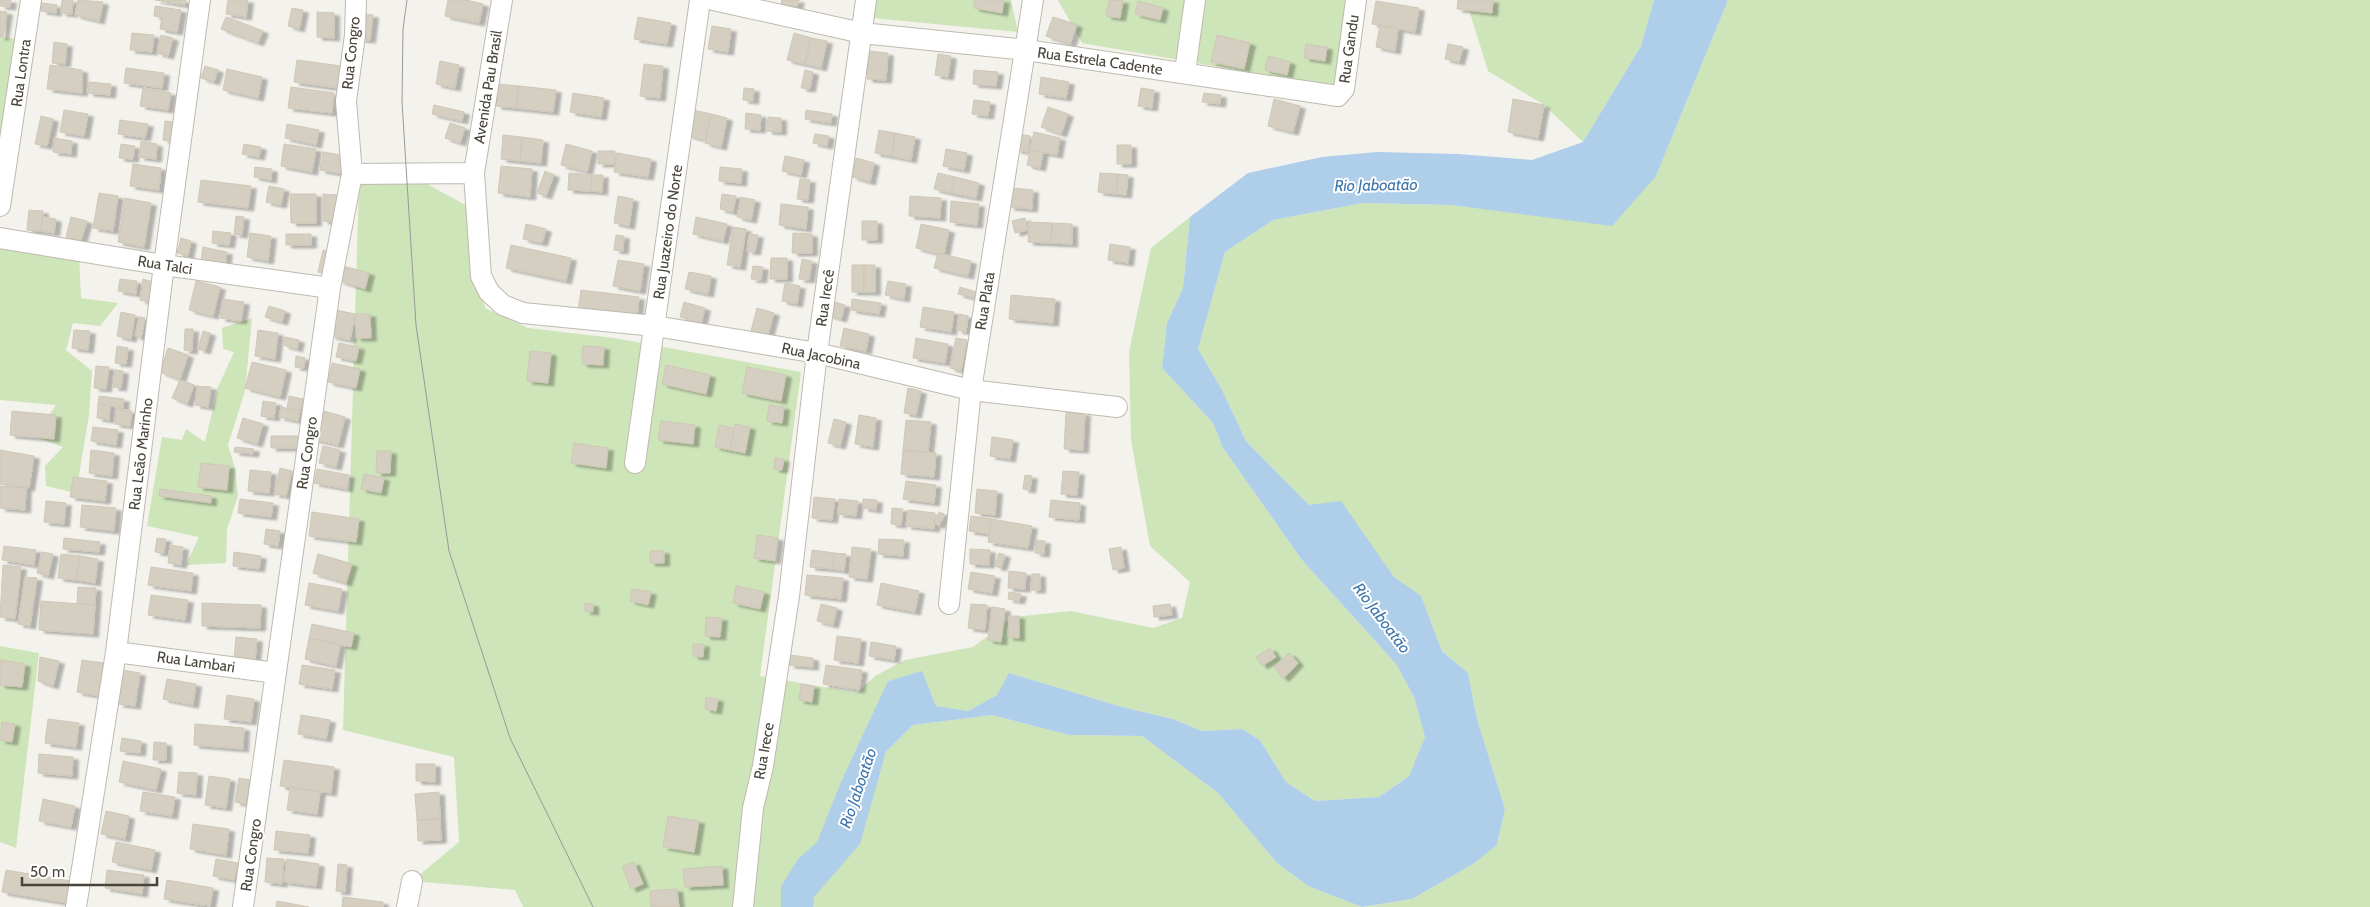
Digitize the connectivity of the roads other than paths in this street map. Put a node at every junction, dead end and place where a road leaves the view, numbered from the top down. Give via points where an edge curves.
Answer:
1 (31, 0) edge
2 (200, 0) edge
3 (356, 0) edge
4 (502, 0) edge
5 (700, 0) edge
6 (713, 0) edge
7 (866, 0) edge
8 (1032, 0) edge
9 (1194, 0) edge
10 (1356, 0) edge
11 (862, 33) junction
12 (1026, 50) junction
13 (1185, 72) junction
14 (1338, 96) joint
15 (474, 173) junction
16 (352, 174) junction
17 (0, 206) edge
18 (0, 238) edge
19 (164, 265) junction
20 (330, 288) junction
21 (523, 312) joint
22 (655, 326) junction
23 (817, 353) junction
24 (971, 390) junction
25 (1117, 407) dead end
26 (635, 463) dead end
27 (789, 596) joint
28 (949, 604) dead end
29 (116, 652) junction
30 (276, 673) junction
31 (412, 881) dead end
32 (76, 907) edge
33 (243, 907) edge
34 (407, 907) edge
35 (743, 907) edge

1 - 17 street, Rua Lontra
2 - 19 street, Rua Leão Marinho
3 - 16 street, Rua Congro via 346,101
4 - 15 street, Avenida Pau Brasil
5 - 22 street, Rua Juazeiro do Norte
6 - 11 street, Rua Estrela Cadente
7 - 11 street, Rua Irecê
8 - 12 street, Rua Plata
9 - 13 street
10 - 14 street, Rua Gandu via 1344,90
11 - 12 street, Rua Estrela Cadente
11 - 23 street, Rua Irecê
12 - 13 street, Rua Estrela Cadente
12 - 24 street, Rua Plata
13 - 14 street, Rua Estrela Cadente
15 - 16 street
15 - 21 street, Avenida Pau Brasil via 481,276 489,292 503,305
16 - 20 street, Rua Congro
18 - 19 street, Rua Talci
19 - 20 street, Rua Talci
19 - 29 street, Rua Leão Marinho
20 - 30 street, Rua Congro
21 - 22 street, Rua Jacobina
22 - 23 street, Rua Jacobina
22 - 26 street, Rua Juazeiro do Norte
23 - 24 street, Rua Jacobina
23 - 27 street, Rua Irecê
24 - 25 street, Rua Jacobina
24 - 28 street, Rua Plata
27 - 35 street, Rua Irece via 753,808
29 - 30 street, Rua Lambari
29 - 32 street, Rua Leão Marinho
30 - 33 street, Rua Congro
31 - 34 street

